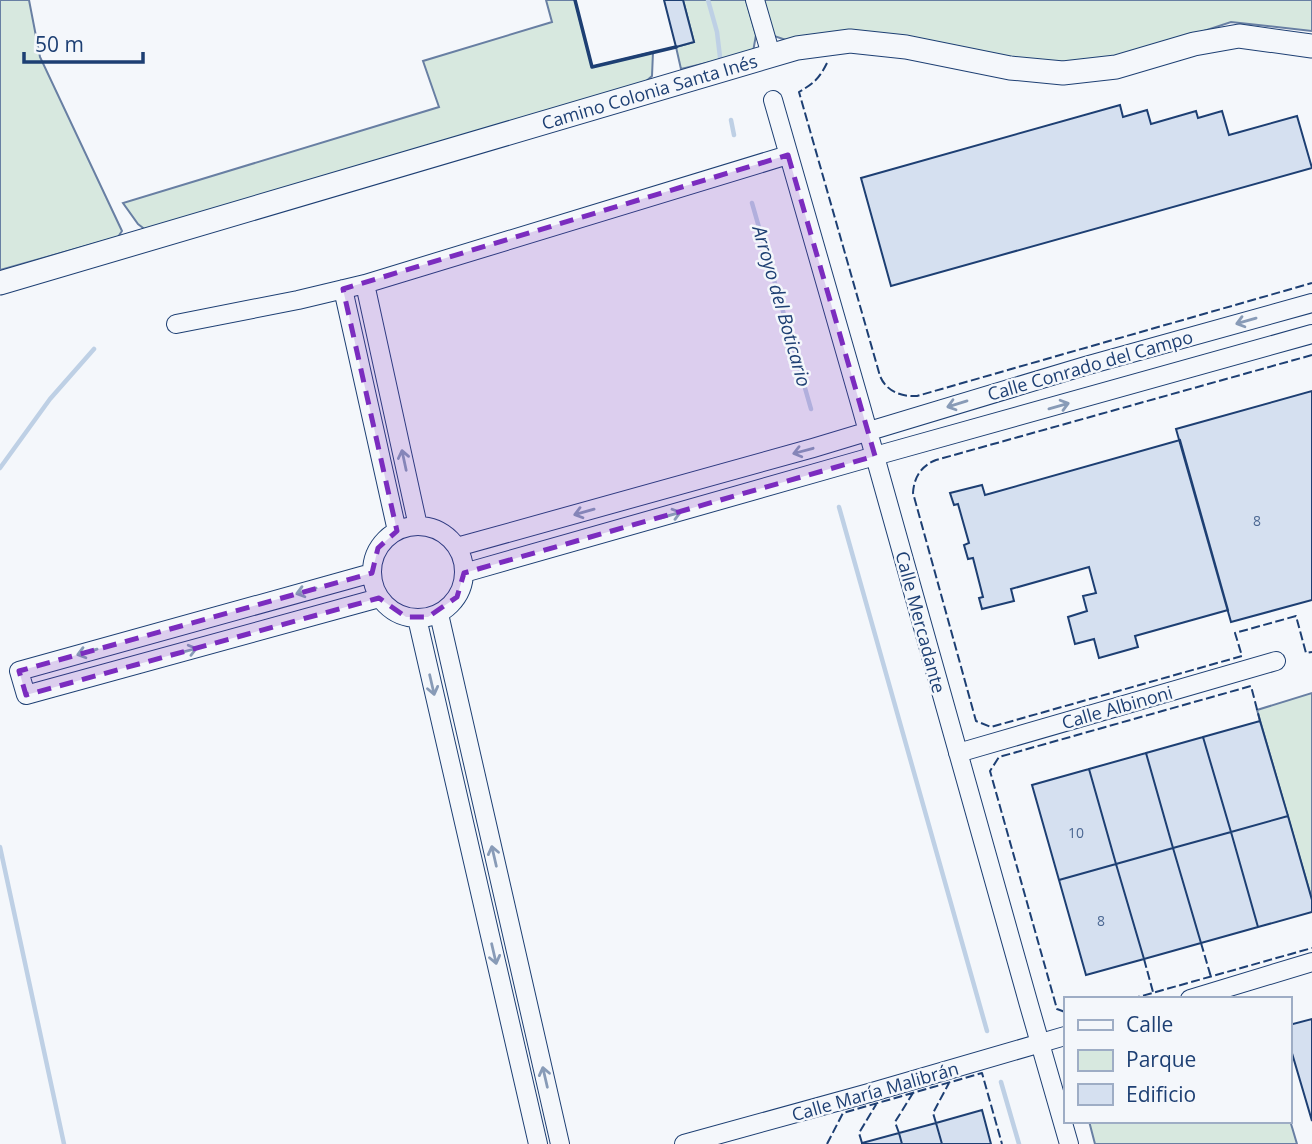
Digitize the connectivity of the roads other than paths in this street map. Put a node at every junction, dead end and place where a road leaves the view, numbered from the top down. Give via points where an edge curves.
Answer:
1 (755, 0) edge
2 (1312, 46) edge
3 (771, 55) junction
4 (773, 100) dead end
5 (788, 155) junction
6 (0, 283) edge
7 (365, 284) junction
8 (343, 289) junction
9 (1312, 303) edge
10 (176, 324) dead end
11 (1312, 334) edge
12 (868, 430) junction
13 (875, 456) junction
14 (418, 526) junction
15 (397, 531) junction
16 (457, 547) junction
17 (372, 573) junction
18 (464, 573) junction
19 (379, 598) junction
20 (439, 614) junction
21 (417, 618) junction
22 (1276, 661) dead end
23 (958, 753) junction
24 (1312, 962) edge
25 (1197, 997) edge
26 (1064, 1036) edge
27 (1040, 1043) junction
28 (538, 1144) edge
29 (560, 1144) edge
30 (684, 1144) edge
31 (1069, 1144) edge

1 - 3 street
2 - 3 main road, Camino Colonia Santa Inés via 1239,36 1116,67 1063,73 850,41
3 - 6 main road, Camino Colonia Santa Inés
4 - 5 street, Calle Mercadante
5 - 7 street
5 - 12 street, Calle Mercadante
7 - 8 street
14 -> 7 street
8 - 10 street
8 - 15 street
9 -> 12 street, Calle Conrado del Campo
13 -> 11 street, Calle Conrado del Campo
12 - 13 street, Calle Mercadante
12 -> 16 street, Calle Conrado del Campo
18 -> 13 street, Calle Conrado del Campo
13 - 23 street, Calle Mercadante
14 - 15 street
14 - 16 street via 440,532
15 - 17 street via 378,548
16 - 18 street
17 - 19 street
17 -> 19 street via 19,671 26,695
18 - 20 street via 457,597
19 - 21 street via 396,613
20 - 21 street
29 -> 20 street
21 -> 28 street
22 - 23 street, Calle Albinoni
23 - 27 street, Calle Mercadante
24 - 25 street
26 - 27 street, Calle María Malibrán
27 - 30 street, Calle María Malibrán
27 - 31 street, Calle Mercadante

